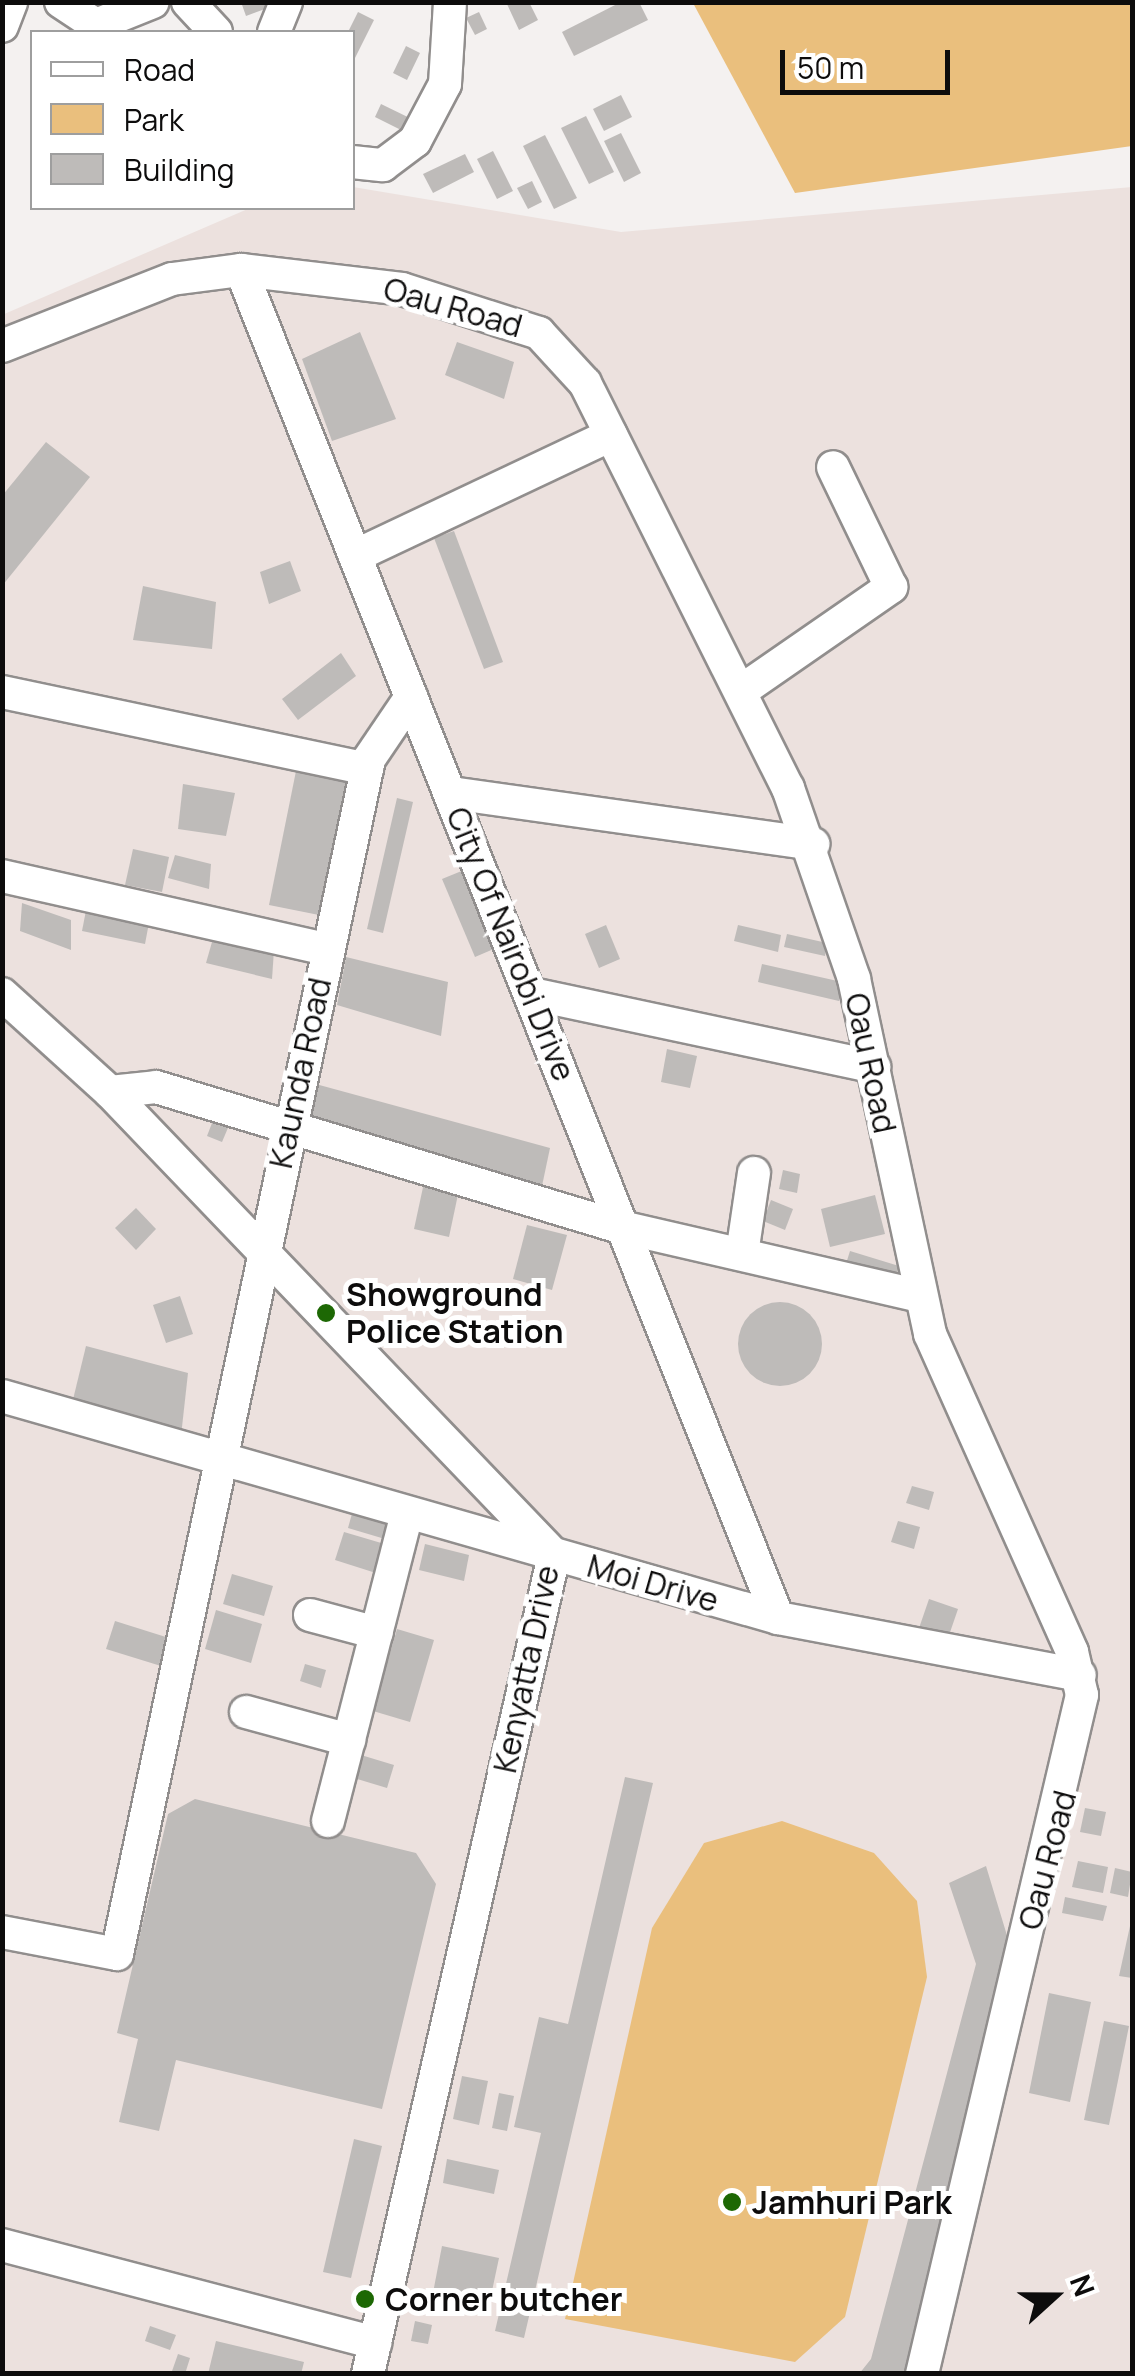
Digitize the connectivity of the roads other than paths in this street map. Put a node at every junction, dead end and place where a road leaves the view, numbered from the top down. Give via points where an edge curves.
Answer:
1 (10, 2) edge
2 (61, 2) edge
3 (153, 2) edge
4 (188, 2) edge
5 (286, 2) edge
6 (450, 2) edge
7 (2, 26) edge
8 (214, 30) edge
9 (275, 30) edge
10 (355, 162) edge
11 (241, 270) junction
12 (2, 346) edge
13 (611, 435) junction
14 (833, 467) dead end
15 (355, 556) junction
16 (741, 691) junction
17 (2, 692) edge
18 (411, 697) junction
19 (367, 769) junction
20 (451, 793) junction
21 (813, 844) junction
22 (2, 876) edge
23 (326, 949) junction
24 (2, 994) edge
25 (532, 994) junction
26 (874, 1068) junction
27 (110, 1092) junction
28 (290, 1126) junction
29 (754, 1173) dead end
30 (622, 1228) junction
31 (260, 1244) junction
32 (742, 1254) junction
33 (920, 1296) junction
34 (2, 1396) edge
35 (221, 1462) junction
36 (408, 1514) junction
37 (554, 1555) junction
38 (310, 1615) dead end
39 (778, 1618) junction
40 (376, 1633) junction
41 (1080, 1675) junction
42 (246, 1712) dead end
43 (349, 1740) junction
44 (328, 1822) dead end
45 (2, 1932) edge
46 (2, 2245) edge
47 (372, 2358) edge
48 (922, 2374) edge

1 - 7 street
2 - 3 street via 96,25
4 - 8 street
5 - 9 street
6 - 10 street via 444,84 415,141 383,165
11 - 12 street, Oau Road via 172,279
11 - 13 street, Oau Road via 386,286 520,323 574,365
11 - 15 street, City Of Nairobi Drive
13 - 15 street
13 - 16 street, Oau Road
14 - 16 street via 892,587
15 - 18 street, City Of Nairobi Drive
16 - 21 street, Oau Road
17 - 19 street
18 - 19 street, Kaunda Road
18 - 20 street, City Of Nairobi Drive
19 - 23 street, Kaunda Road
20 - 21 street
20 - 25 street, City Of Nairobi Drive
21 - 26 street, Oau Road
22 - 23 street
23 - 28 street, Kaunda Road
24 - 27 street, Kenyatta Drive
25 - 26 street
25 - 30 street, City Of Nairobi Drive
26 - 33 street, Oau Road
27 - 28 street via 156,1087
27 - 31 street, Kenyatta Drive
28 - 30 street
28 - 31 street, Kaunda Road
29 - 32 street
30 - 32 street
30 - 39 street, City Of Nairobi Drive
31 - 35 street, Kaunda Road
31 - 37 street, Kenyatta Drive
32 - 33 street
33 - 41 street, Oau Road via 959,1414
34 - 35 street, Moi Drive
35 - 36 street, Moi Drive
35 - 45 street, Kaunda Road via 117,1954
36 - 37 street, Moi Drive
36 - 40 street
37 - 39 street, Moi Drive
37 - 47 street, Kenyatta Drive
38 - 40 street
39 - 41 street, Moi Drive
40 - 43 street
41 - 48 street, Oau Road via 1077,1748
42 - 43 street
43 - 44 street
46 - 47 street

